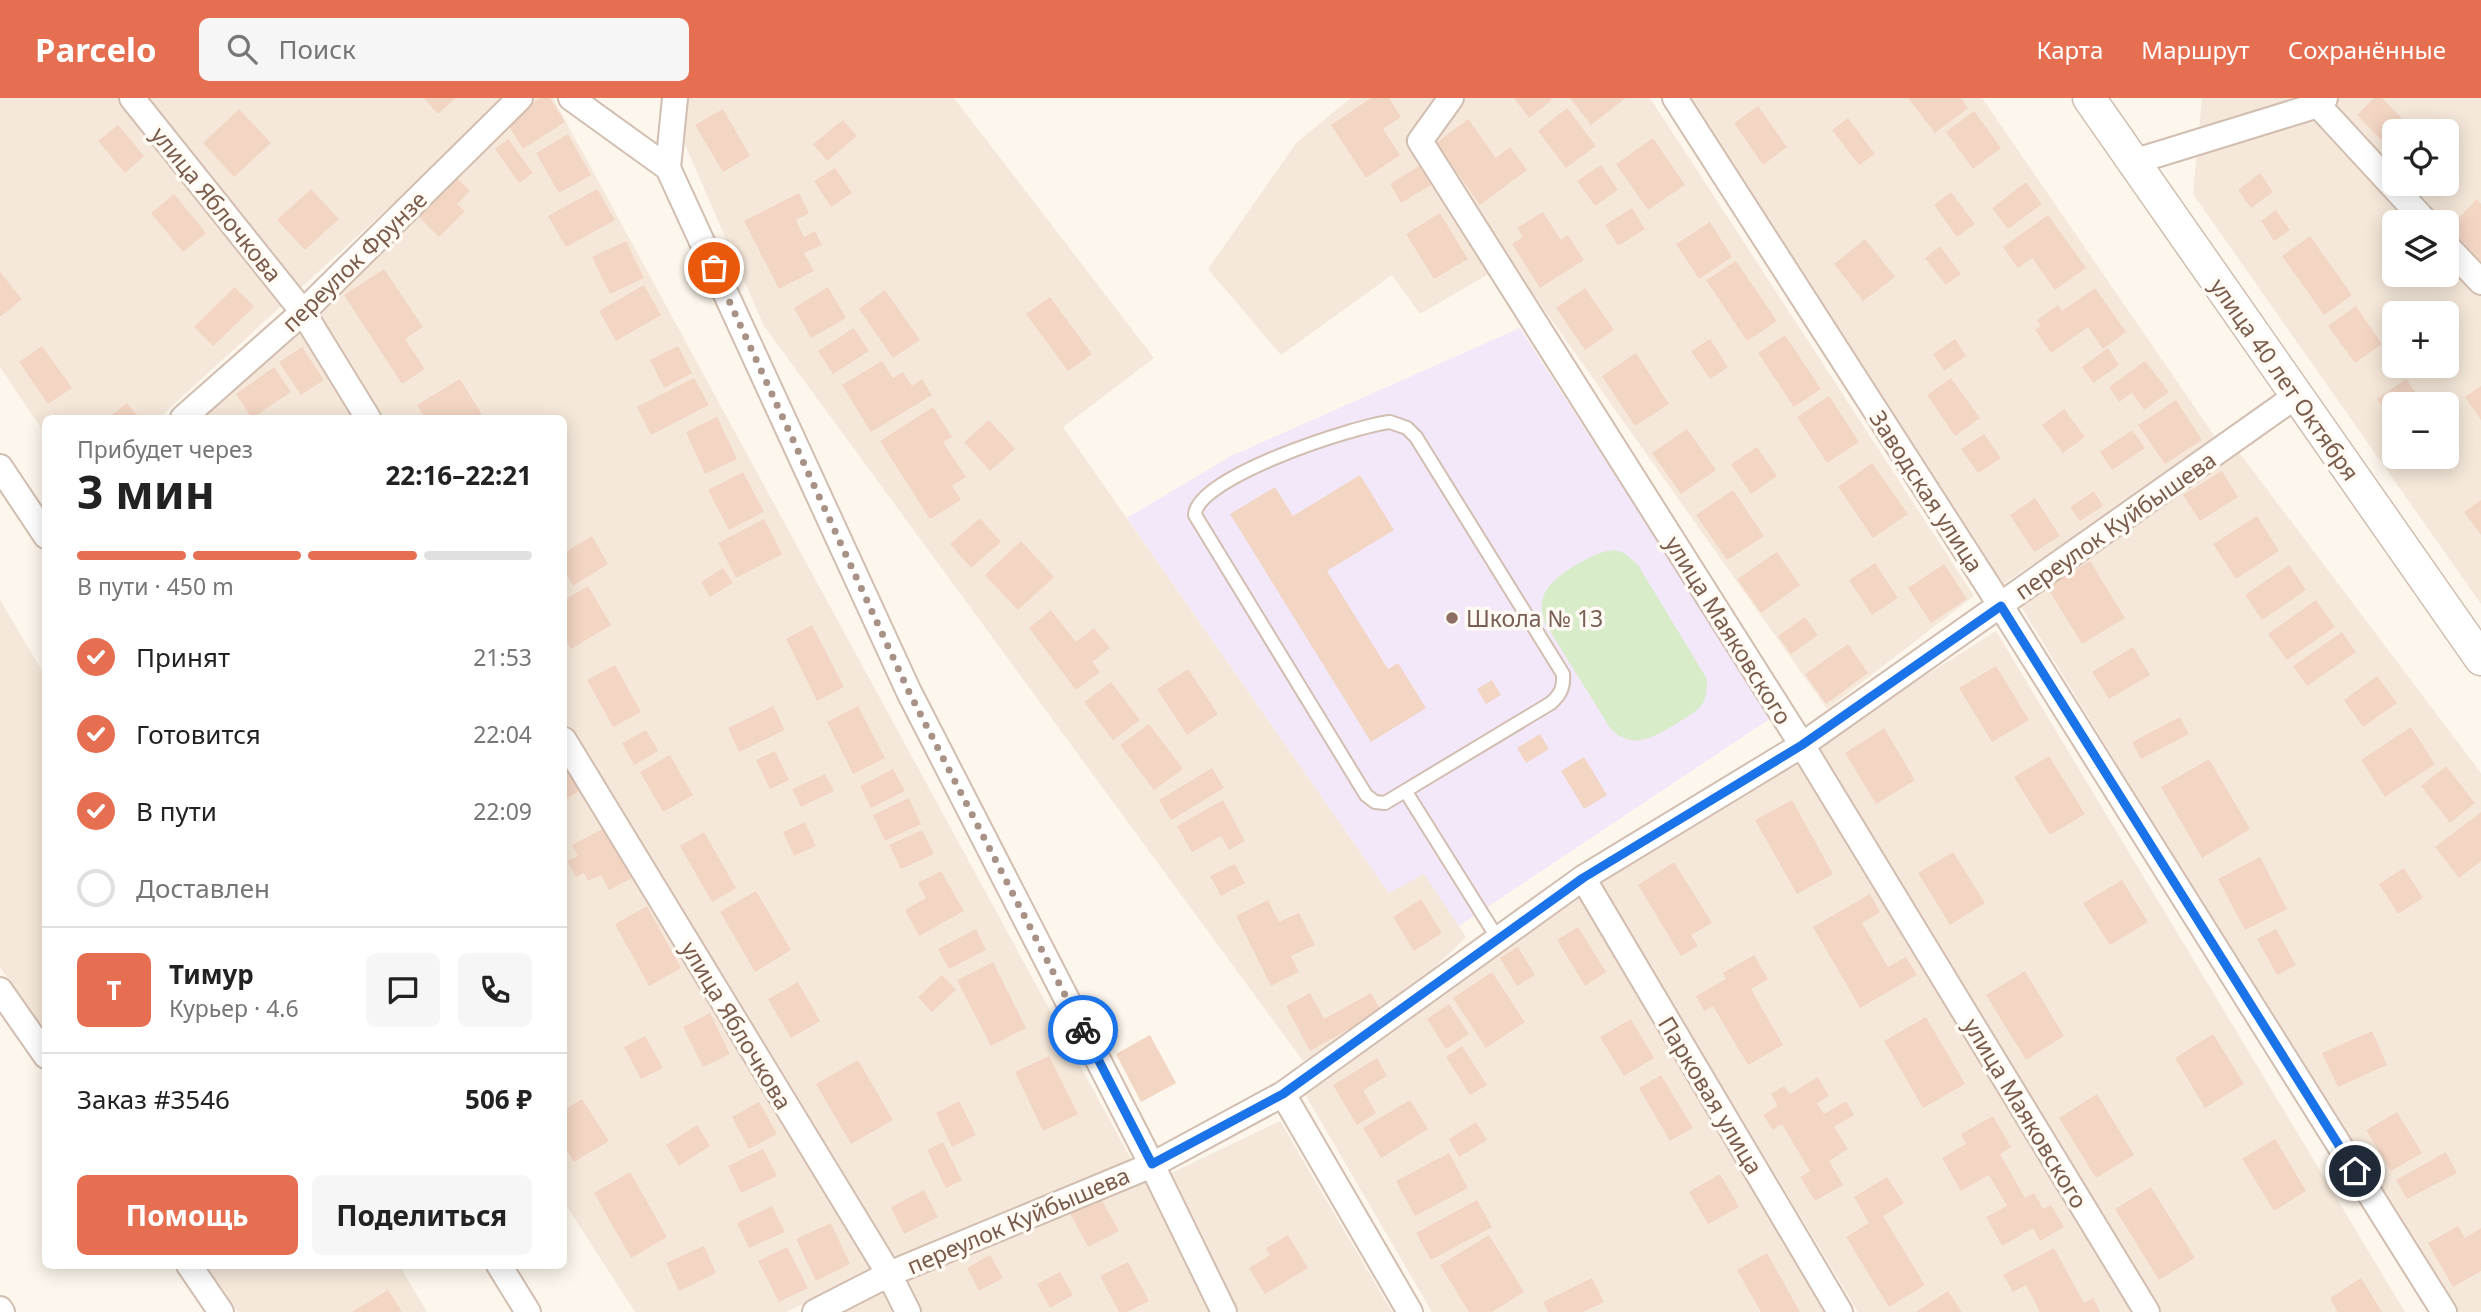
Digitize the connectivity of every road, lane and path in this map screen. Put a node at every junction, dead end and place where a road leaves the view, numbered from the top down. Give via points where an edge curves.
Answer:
1 (132, 98) edge
2 (520, 98) edge
3 (571, 98) edge
4 (675, 98) edge
5 (1451, 98) edge
6 (1675, 98) edge
7 (2089, 98) edge
8 (2321, 101) edge
9 (2133, 162) junction
10 (668, 168) junction
11 (2416, 210) edge
12 (2459, 259) edge
13 (2481, 282) edge
14 (303, 312) junction
15 (2297, 396) junction
16 (186, 415) edge
17 (366, 415) edge
18 (0, 467) edge
19 (42, 530) edge
20 (2001, 606) junction
21 (2481, 659) edge
22 (567, 745) edge
23 (1802, 745) junction
24 (1406, 792) junction
25 (1583, 878) junction
26 (1498, 939) junction
27 (0, 990) edge
28 (42, 1050) edge
29 (1283, 1094) junction
30 (1152, 1164) junction
31 (192, 1269) edge
32 (501, 1269) edge
33 (889, 1274) junction
34 (221, 1312) edge
35 (528, 1312) edge
36 (815, 1312) edge
37 (908, 1312) edge
38 (1224, 1312) edge
39 (1410, 1312) edge
40 (1840, 1312) edge
41 (2147, 1312) edge
42 (2444, 1312) edge

1 - 14 street, улица Яблочкова
2 - 14 street, переулок Фрунзе
3 - 10 street
4 - 10 street
5 - 23 street, улица Маяковского via 1420,141
6 - 20 street, Заводская улица
7 - 9 street, улица 40 лет Октября
8 - 9 street
8 - 11 street
9 - 15 street, улица 40 лет Октября
10 - 30 street via 909,692
12 - 13 street
14 - 16 street, переулок Фрунзе
14 - 17 street, улица Яблочкова
15 - 20 street, переулок Куйбышева
15 - 21 street, улица 40 лет Октября
18 - 19 street
20 - 23 street, переулок Куйбышева
20 - 42 street, Заводская улица
22 - 33 street, улица Яблочкова
23 - 25 street, переулок Куйбышева
23 - 41 street, улица Маяковского
24 - 24 lane via 1385,803 1366,795 1195,515 1203,497 1242,473 1292,452 1390,422 1416,437 1564,681 1551,703
24 - 26 lane
25 - 26 street, переулок Куйбышева
25 - 40 street, Парковая улица
26 - 29 street, переулок Куйбышева
27 - 28 street
29 - 30 street, переулок Куйбышева
29 - 39 street
30 - 33 street, переулок Куйбышева
30 - 38 street
31 - 34 street
32 - 35 street
33 - 36 street, переулок Куйбышева
33 - 37 street, улица Яблочкова

